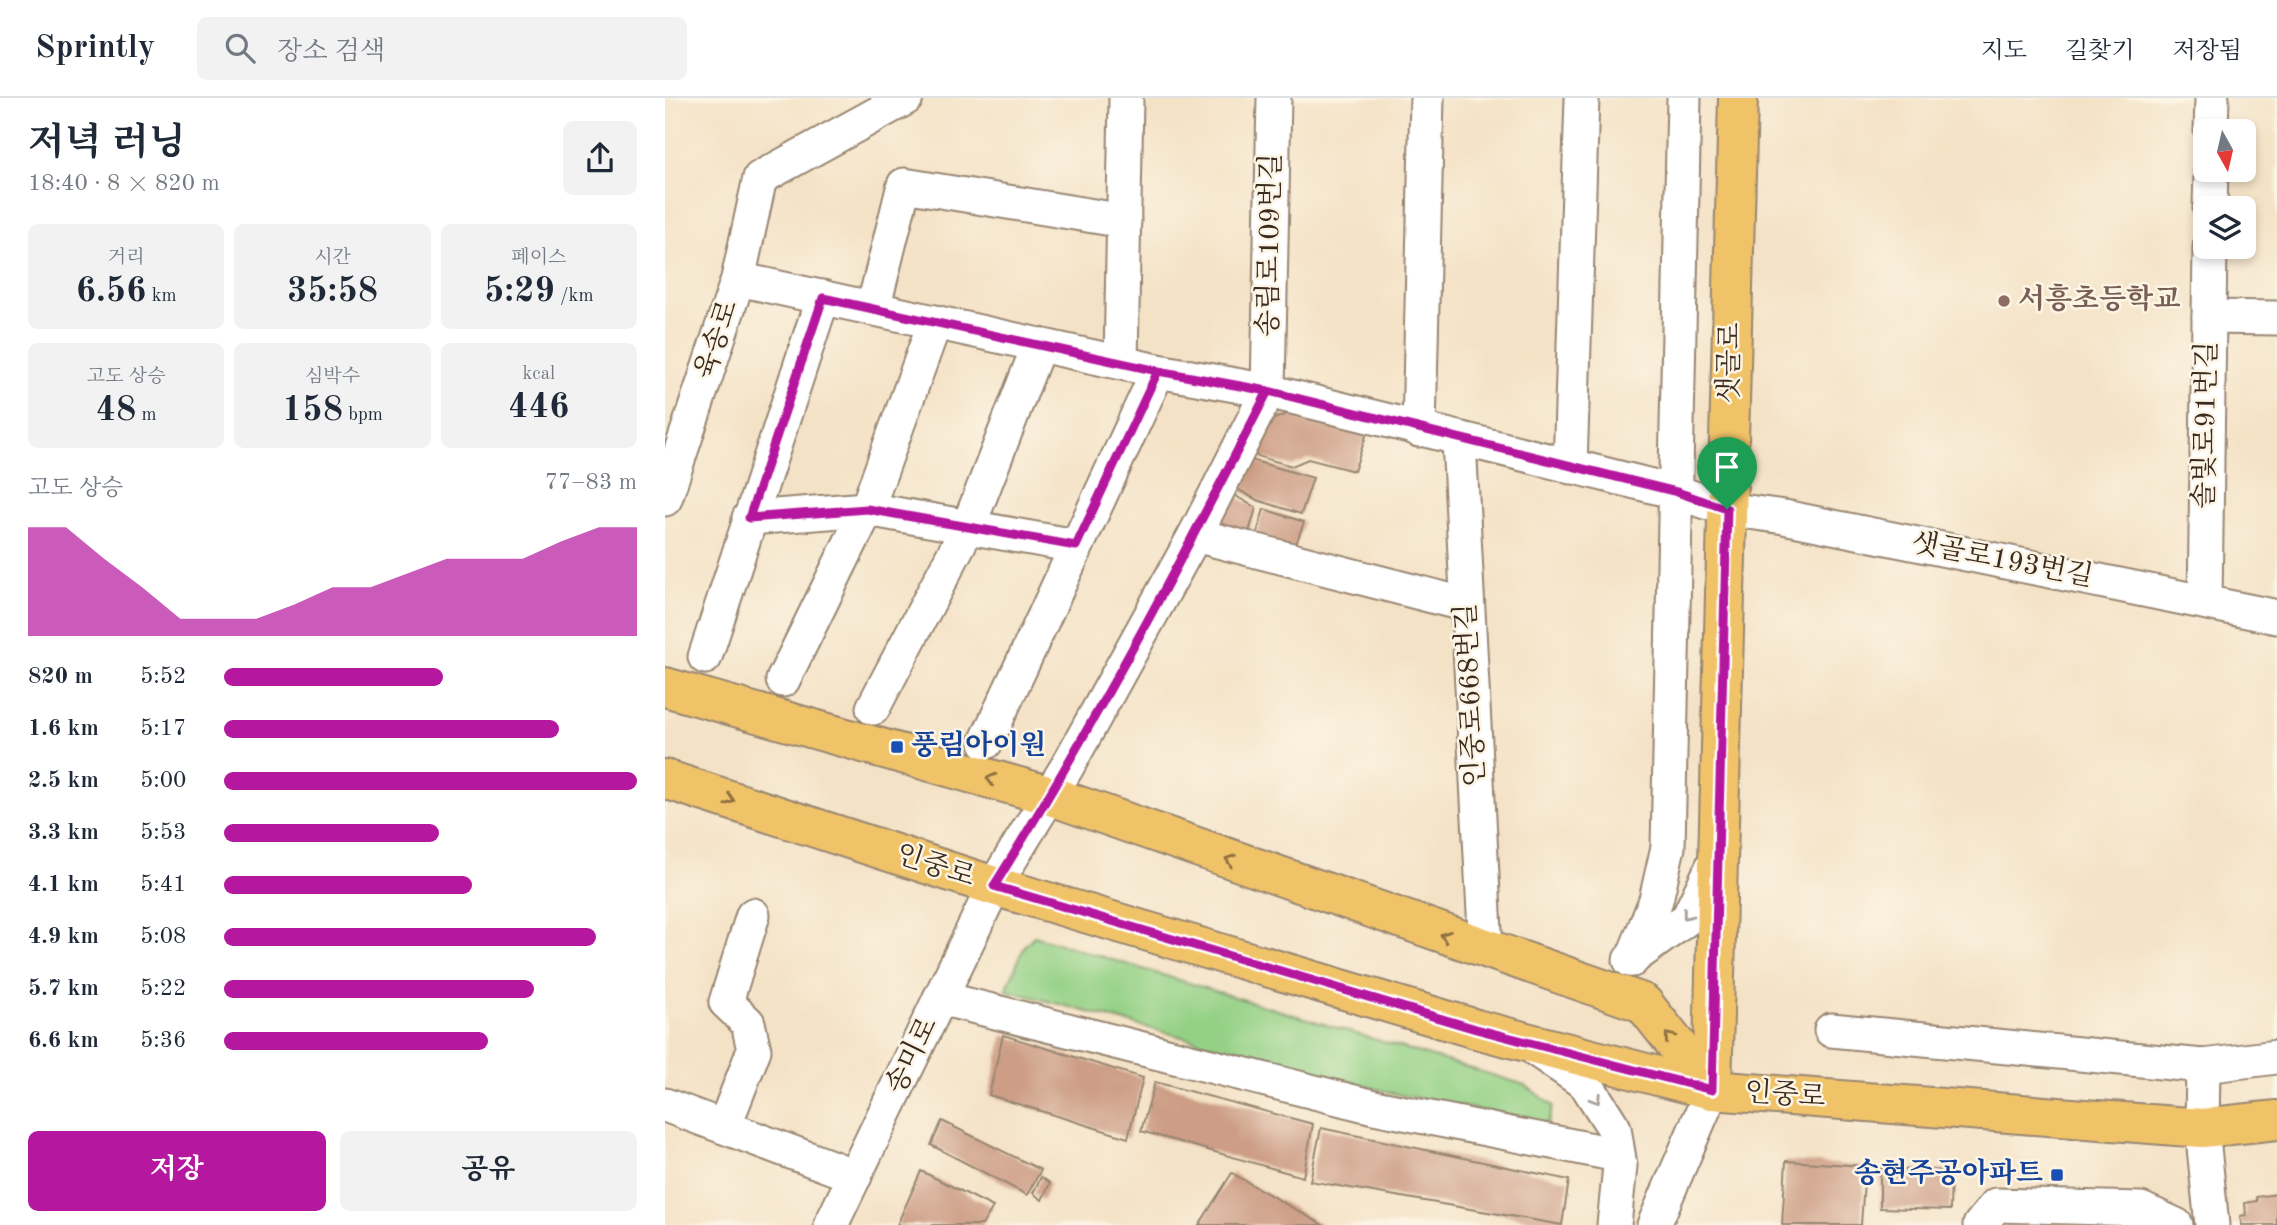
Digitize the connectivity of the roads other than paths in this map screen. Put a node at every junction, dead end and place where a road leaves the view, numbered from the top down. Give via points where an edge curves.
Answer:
1 (906, 98) edge
2 (1126, 98) edge
3 (1274, 98) edge
4 (1427, 98) edge
5 (1582, 98) edge
6 (1684, 98) edge
7 (1738, 98) edge
8 (2212, 98) edge
9 (2211, 119) edge
10 (1124, 221) junction
11 (2210, 259) edge
12 (739, 279) junction
13 (823, 298) junction
14 (873, 309) junction
15 (2209, 317) junction
16 (2277, 317) edge
17 (935, 322) junction
18 (1039, 345) junction
19 (1121, 362) junction
20 (1158, 371) junction
21 (1268, 391) junction
22 (1419, 430) junction
23 (1459, 440) junction
24 (1570, 467) junction
25 (1677, 492) junction
26 (665, 499) edge
27 (867, 509) junction
28 (1727, 509) junction
29 (749, 518) junction
30 (969, 525) junction
31 (1195, 535) junction
32 (1076, 546) junction
33 (2205, 602) junction
34 (1467, 605) junction
35 (2277, 617) edge
36 (705, 657) dead end
37 (783, 680) dead end
38 (665, 687) edge
39 (873, 708) dead end
40 (986, 742) dead end
41 (665, 779) edge
42 (1051, 796) junction
43 (1718, 855) junction
44 (994, 886) junction
45 (753, 915) dead end
46 (1486, 950) junction
47 (1632, 960) junction
48 (1583, 983) junction
49 (940, 999) junction
50 (1831, 1030) dead end
51 (1525, 1041) junction
52 (2277, 1057) edge
53 (2203, 1066) junction
54 (1712, 1090) junction
55 (665, 1105) edge
56 (2277, 1120) edge
57 (723, 1127) junction
58 (2202, 1128) junction
59 (1618, 1155) junction
60 (855, 1176) junction
61 (2081, 1217) edge
62 (831, 1225) edge
63 (1614, 1225) edge
64 (1654, 1225) edge
65 (1980, 1225) edge
66 (2176, 1225) edge
67 (2212, 1225) edge

1 - 12 street, 육송로 via 760,178
2 - 10 street
3 - 21 street, 송림로109번길
4 - 22 street
5 - 24 street
6 - 25 street
7 - 28 main road, 샛골로
8 - 9 street
10 - 14 street via 904,185
10 - 19 street
11 - 15 street, 솔빛로91번길
12 - 13 street, 샛골로193번길
12 - 26 street, 육송로
13 - 14 street, 샛골로193번길
13 - 29 street
14 - 17 street, 샛골로193번길
15 - 16 street
15 - 33 street, 솔빛로91번길
17 - 18 street, 샛골로193번길
17 - 27 street
18 - 19 street, 샛골로193번길
18 - 30 street
19 - 20 street, 샛골로193번길
20 - 21 street, 샛골로193번길
20 - 32 street
21 - 22 street, 샛골로193번길
21 - 31 street, 송미로
22 - 23 street, 샛골로193번길
23 - 24 street, 샛골로193번길
23 - 34 street, 인중로668번길
24 - 25 street, 샛골로193번길
25 - 28 street, 샛골로193번길
25 - 47 street via 1668,847 1656,900
27 - 29 street
27 - 30 street
27 - 37 street
28 - 33 street, 샛골로193번길
28 - 43 main road, 샛골로
29 - 36 street
30 - 32 street
30 - 39 street
31 - 34 street
31 - 42 street, 송미로
32 - 40 street
33 - 35 street, 샛골로193번길
34 - 46 street, 인중로668번길
42 -> 38 main road
41 -> 44 main road, 인중로
42 - 44 street, 송미로
46 -> 42 main road
43 -> 47 street via 1688,918
43 - 54 main road, 샛골로
44 - 49 street, 송미로
44 - 51 main road, 인중로
45 - 57 street via 726,1002 748,1023 754,1050
46 - 48 main road
47 - 48 street
54 -> 48 main road via 1643,1003
49 - 59 street via 1374,1107
49 - 60 street, 송미로
50 - 53 street
51 - 54 main road, 인중로
51 -> 59 street via 1586,1084 1614,1128
52 - 53 street
53 - 58 street
54 - 58 main road, 인중로
54 - 64 street
55 - 57 street
56 - 58 main road, 인중로
57 - 60 street
58 - 67 street
59 - 63 street
60 - 62 street, 송미로
61 - 65 street via 1996,1205
61 - 66 street via 2141,1209

